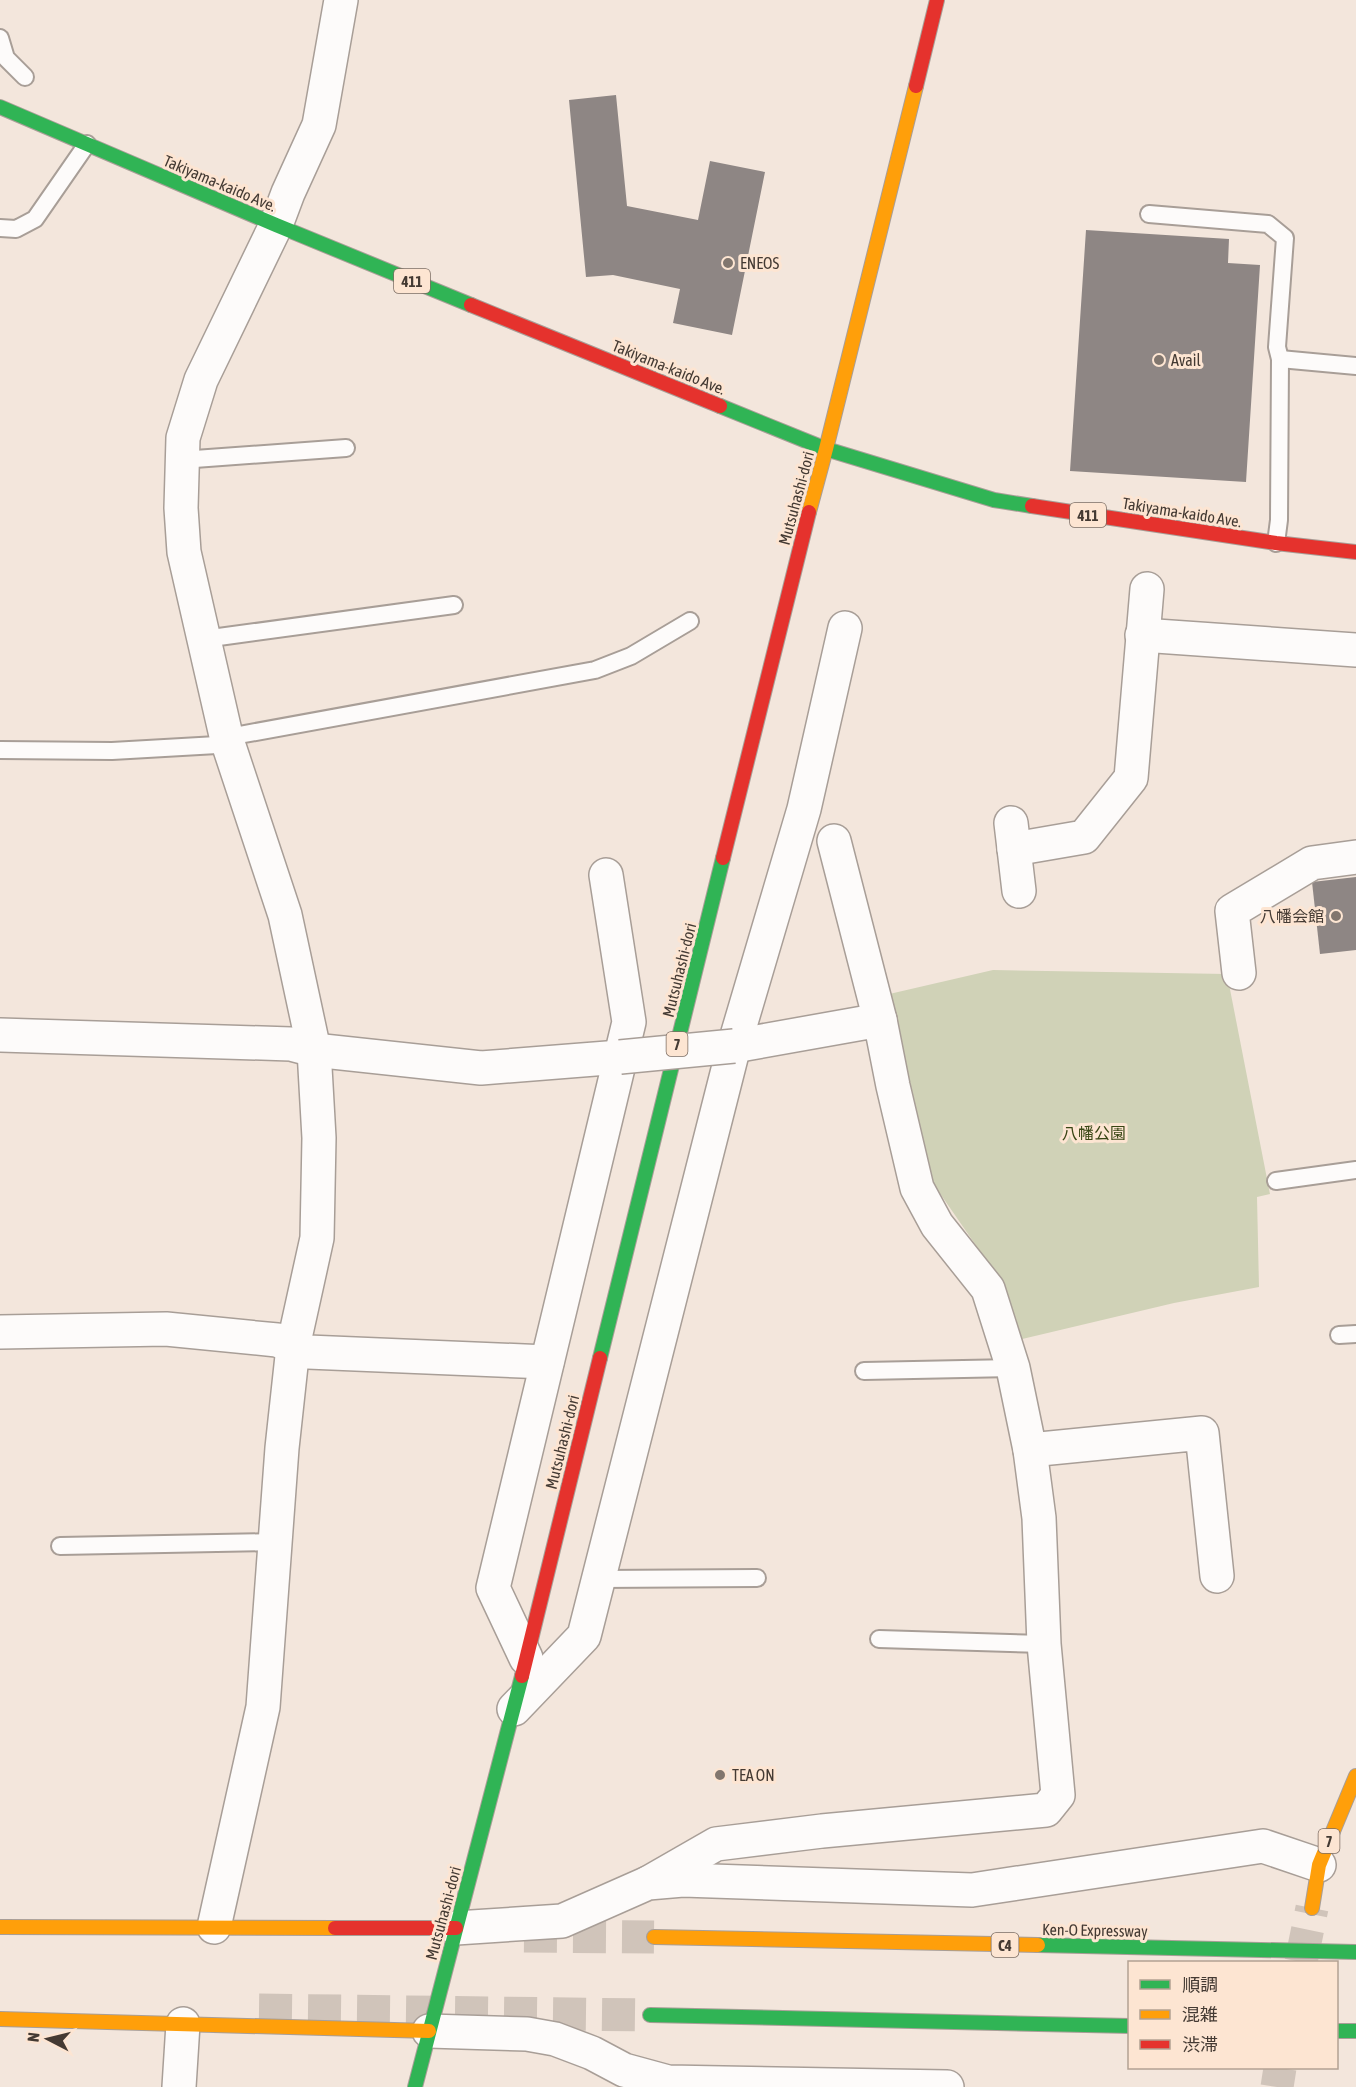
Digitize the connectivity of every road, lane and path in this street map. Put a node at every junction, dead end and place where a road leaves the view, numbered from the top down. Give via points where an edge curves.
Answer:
1 (341, 0) edge
2 (937, 0) edge
3 (0, 39) edge
4 (25, 77) dead end
5 (0, 107) edge
6 (87, 144) junction
7 (1149, 214) dead end
8 (276, 225) junction
9 (0, 228) edge
10 (1280, 359) junction
11 (1356, 366) edge
12 (346, 448) dead end
13 (826, 449) junction
14 (181, 460) junction
15 (1276, 543) junction
16 (1356, 552) edge
17 (1147, 589) dead end
18 (454, 605) dead end
19 (690, 621) dead end
20 (845, 628) dead end
21 (1142, 635) junction
22 (204, 639) junction
23 (1356, 650) edge
24 (227, 740) junction
25 (0, 750) edge
26 (834, 841) dead end
27 (1356, 857) edge
28 (606, 875) dead end
29 (1019, 891) dead end
30 (1239, 973) dead end
31 (880, 1020) junction
32 (0, 1035) edge
33 (734, 1046) junction
34 (314, 1050) junction
35 (620, 1057) junction
36 (1356, 1170) edge
37 (1276, 1181) dead end
38 (0, 1332) edge
39 (293, 1347) junction
40 (547, 1362) junction
41 (1013, 1368) junction
42 (864, 1371) dead end
43 (1030, 1450) junction
44 (275, 1542) junction
45 (60, 1546) dead end
46 (1217, 1576) dead end
47 (757, 1578) dead end
48 (599, 1579) junction
49 (879, 1639) dead end
50 (1044, 1644) junction
51 (526, 1658) junction
52 (514, 1709) junction
53 (1356, 1776) edge
54 (1319, 1865) junction
55 (648, 1883) junction
56 (1312, 1908) tunnel mouth
57 (0, 1927) edge
58 (214, 1927) junction
59 (456, 1929) junction
60 (654, 1938) tunnel mouth
61 (1356, 1952) edge
62 (650, 2015) tunnel mouth
63 (0, 2019) edge
64 (183, 2024) junction
65 (1128, 2026) edge
66 (429, 2031) junction
67 (1338, 2031) edge
68 (1356, 2031) edge
69 (179, 2087) edge
70 (416, 2087) edge
71 (947, 2087) edge

1 - 8 street via 319,125
2 - 13 main road, Mutsuhashi-dori / 7
3 - 4 lane via 6,58
5 - 6 main road, Takiyama-kaido Ave. / 411
6 - 8 main road, Takiyama-kaido Ave. / 411
6 - 9 lane via 35,219 16,229
7 - 10 lane via 1268,224 1285,238 1277,347
8 - 13 main road, Takiyama-kaido Ave. / 411
8 - 14 street via 201,380 183,438
10 - 11 lane
10 - 15 lane via 1280,520
12 - 14 lane
13 - 15 main road, Takiyama-kaido Ave. / 411 via 994,500
13 - 51 main road, Mutsuhashi-dori / 7
14 - 22 street via 184,552
15 - 16 main road, Takiyama-kaido Ave. / 411
17 - 21 street
18 - 22 lane
19 - 24 lane via 631,656 595,670
20 - 33 street via 804,809
21 - 23 street
21 - 29 street via 1131,778 1084,837 1012,836
22 - 24 street
24 - 25 lane via 217,745 112,751
24 - 34 street via 285,915
26 - 31 street
27 - 30 street via 1311,863 1232,911
28 - 35 street via 629,1022
31 - 33 street
31 - 41 street via 917,1188 937,1225 988,1289
32 - 34 street via 291,1044
33 - 35 street, bridge
33 - 48 street
34 - 35 street via 481,1068
34 - 39 street via 319,1138 317,1238
35 - 40 street
36 - 37 lane
38 - 39 street via 166,1329 277,1340
39 - 40 street via 308,1352
39 - 44 street
40 - 51 street via 493,1588
41 - 42 lane
41 - 43 street
43 - 46 street via 1202,1433
43 - 50 street via 1039,1518
44 - 45 lane
44 - 58 street via 263,1707
47 - 48 lane
48 - 52 street via 584,1636
49 - 50 lane
50 - 55 street via 1059,1795 1046,1810 716,1844
51 - 52 main road, Mutsuhashi-dori / 7
52 - 59 main road, Mutsuhashi-dori / 7
53 - 54 main road, 7
54 - 55 street via 1263,1846 972,1890 683,1880
54 - 56 main road, 7
55 - 59 street via 562,1922
57 - 58 main road
58 - 59 main road
59 - 66 main road, Mutsuhashi-dori / 7
60 - 61 main road, Ken-O Expressway / C4
62 - 65 main road
63 - 64 main road
64 - 66 main road
64 - 69 street
66 - 70 main road, Mutsuhashi-dori / 7
66 - 71 street via 526,2034 555,2039 624,2070 668,2082
67 - 68 main road

